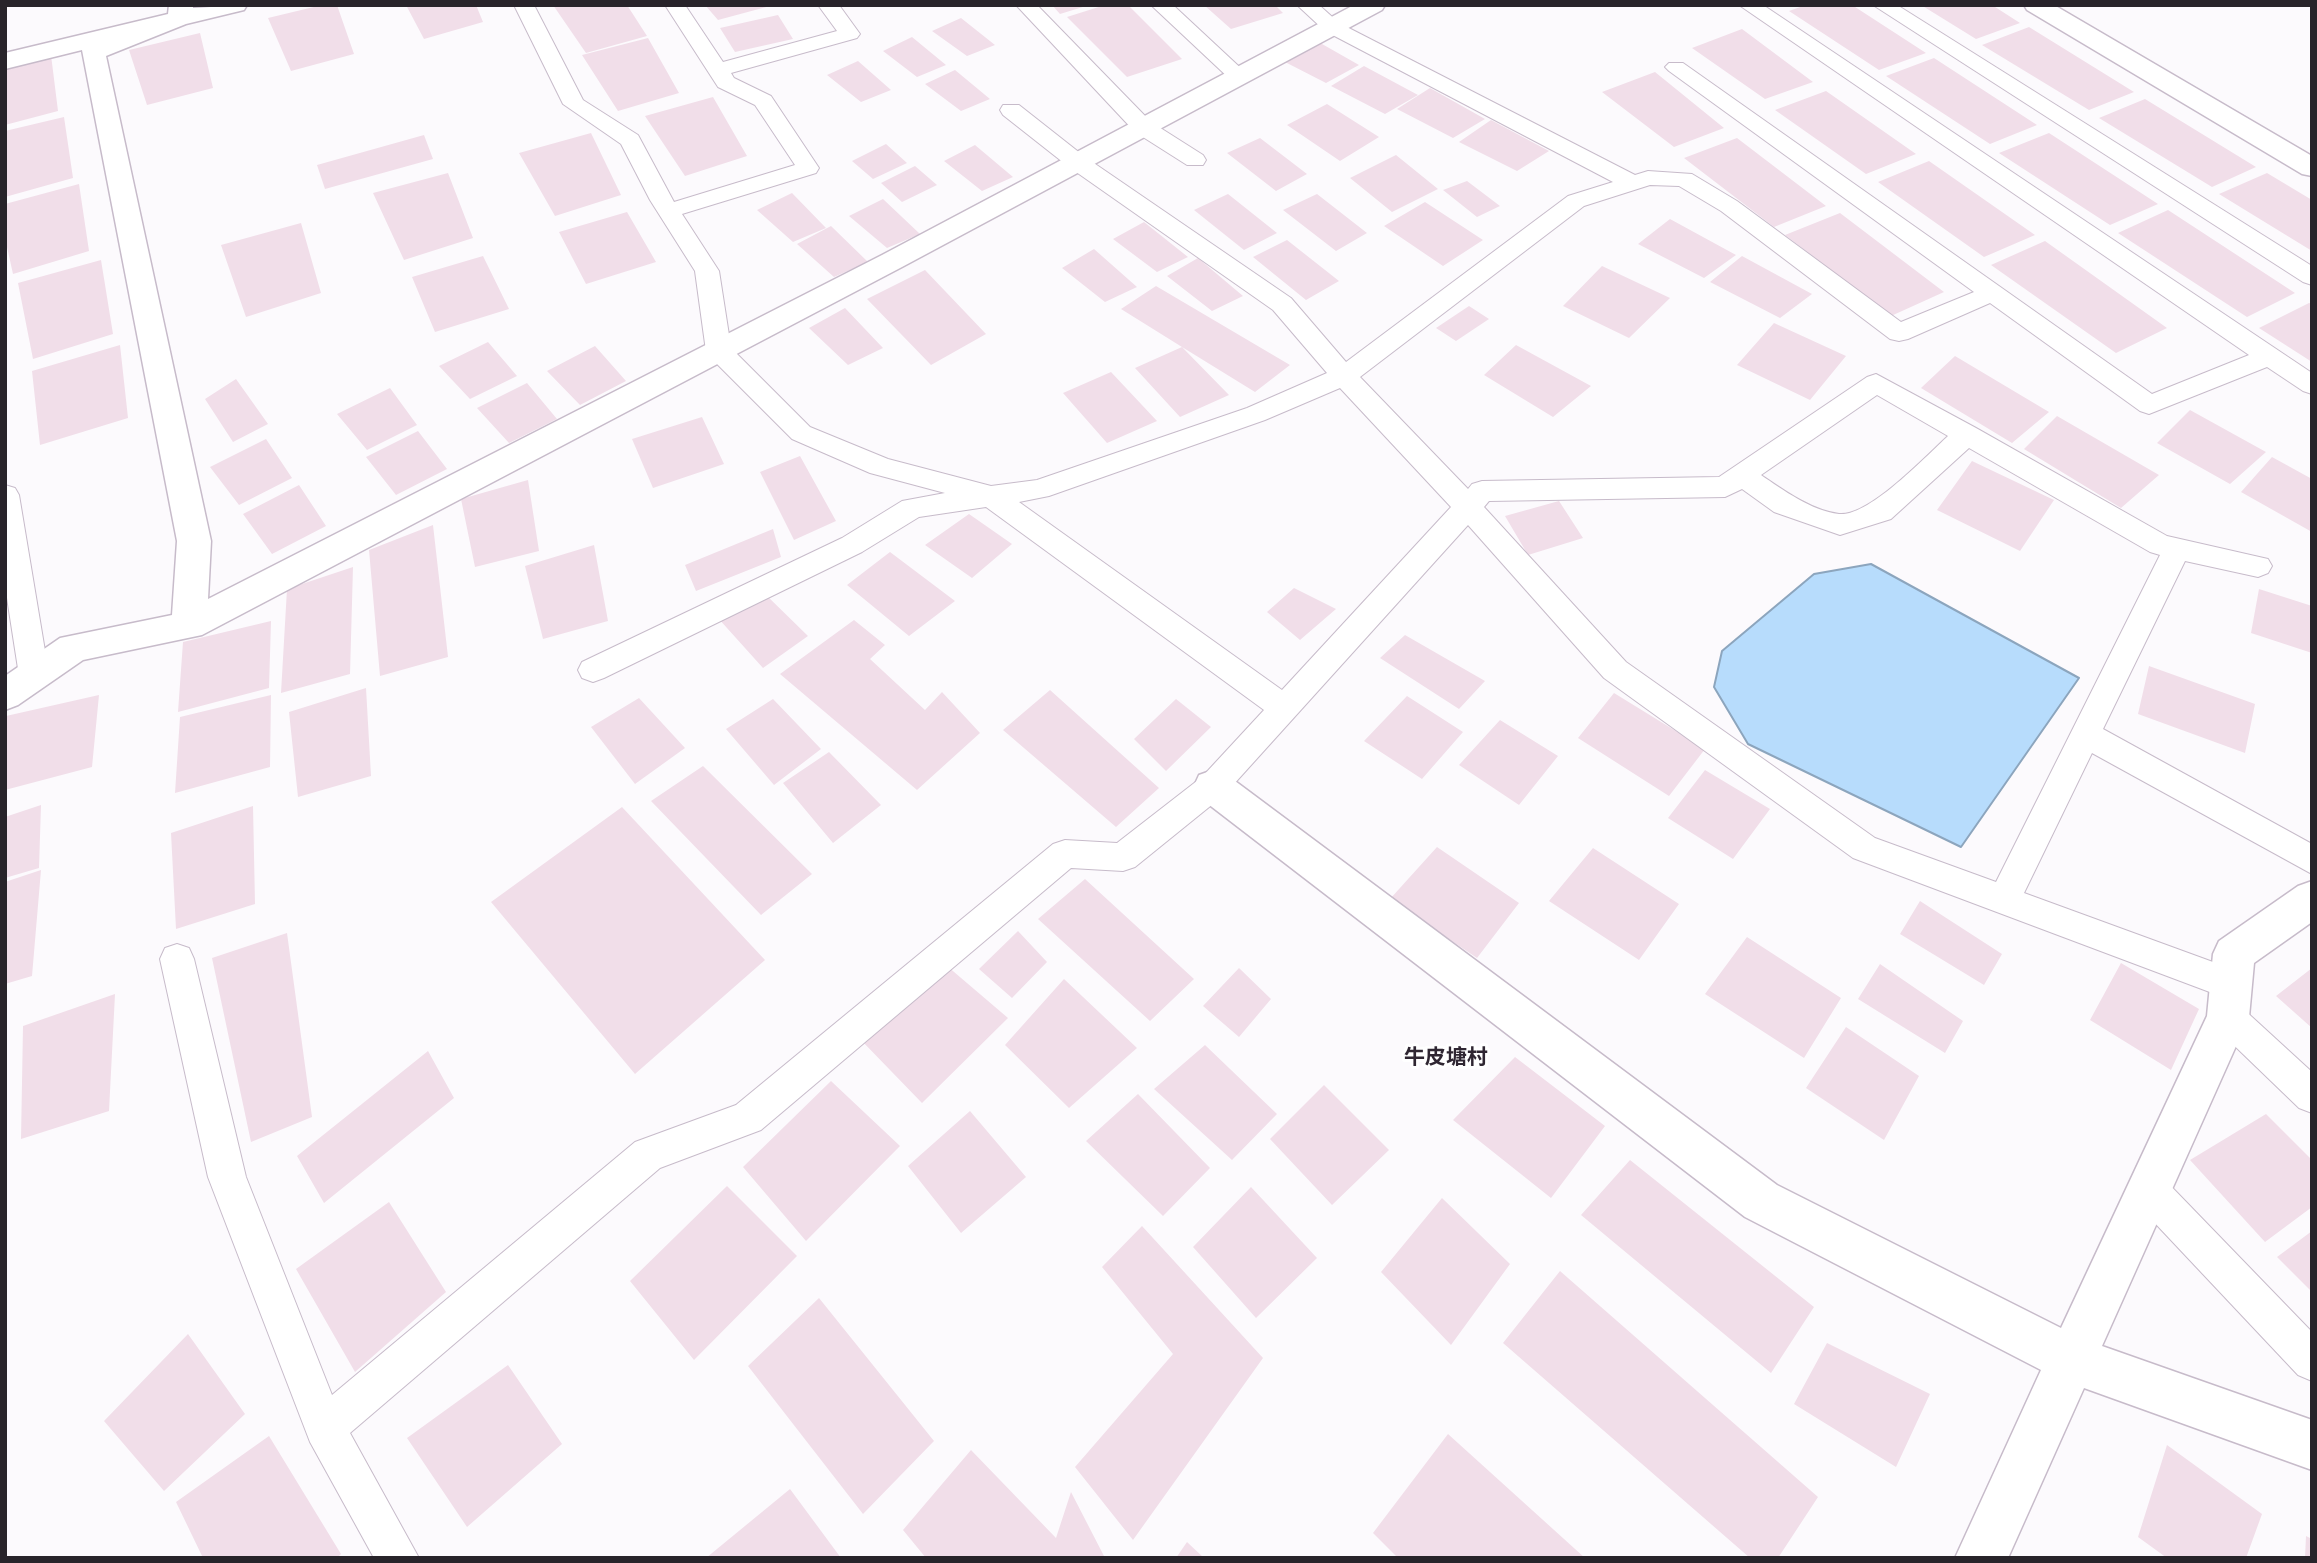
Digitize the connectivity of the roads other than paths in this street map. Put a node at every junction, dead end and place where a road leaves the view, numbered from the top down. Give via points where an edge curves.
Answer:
1 (235, 5) edge
2 (524, 5) edge
3 (675, 5) edge
4 (828, 5) edge
5 (1026, 5) edge
6 (1161, 5) edge
7 (1307, 5) edge
8 (1373, 5) edge
9 (1749, 5) edge
10 (1883, 5) edge
11 (2036, 5) edge
12 (181, 12) edge
13 (1332, 27) junction
14 (5, 61) edge
15 (1676, 66) dead end
16 (718, 70) junction
17 (1239, 77) junction
18 (1011, 110) dead end
19 (1143, 127) junction
20 (1195, 160) dead end
21 (1077, 162) junction
22 (2312, 168) edge
23 (1633, 183) junction
24 (669, 211) junction
25 (2312, 277) edge
26 (1992, 293) junction
27 (719, 351) junction
28 (2269, 356) junction
29 (1344, 376) junction
30 (2312, 385) edge
31 (1967, 435) junction
32 (1743, 475) junction
33 (5, 495) edge
34 (991, 496) junction
35 (1468, 507) junction
36 (2177, 549) junction
37 (2258, 566) dead end
38 (188, 625) junction
39 (593, 670) dead end
40 (34, 675) junction
41 (5, 695) edge
42 (1284, 708) junction
43 (2085, 734) junction
44 (1213, 786) junction
45 (2312, 860) edge
46 (2004, 899) junction
47 (2312, 899) edge
48 (177, 959) dead end
49 (2229, 1001) junction
50 (2312, 1096) edge
51 (2149, 1190) junction
52 (2070, 1359) junction
53 (2312, 1361) edge
54 (324, 1428) junction
55 (2312, 1446) edge
56 (398, 1558) edge
57 (1981, 1558) edge

1 - 12 street
2 - 24 lane via 575,104 630,140
3 - 16 lane
4 - 16 lane via 850,34
5 - 19 lane
6 - 17 lane
7 - 13 lane
8 - 13 street
9 - 28 lane
10 - 25 lane
11 - 22 street
12 - 14 street
12 - 38 street via 93,52 194,541
13 - 17 street
13 - 23 lane
15 - 26 lane
16 - 24 lane via 726,82 763,101 808,168
17 - 19 street
18 - 21 lane
19 - 20 lane
19 - 21 street
21 - 27 street
21 - 29 lane via 1282,304
23 - 26 lane via 1648,178 1684,179 1729,206 1899,333
23 - 29 lane via 1576,201
24 - 27 lane via 707,271
26 - 28 lane via 2148,405
27 - 34 lane via 801,433 880,466
27 - 38 street
28 - 30 lane
29 - 34 lane via 1256,414 1039,489
29 - 35 lane
31 - 32 lane via 1876,383
31 - 32 lane via 1881,512 1840,525 1784,505
31 - 36 lane via 2160,545
32 - 35 lane via 1725,487 1482,491
33 - 40 lane
34 - 39 lane via 912,508 852,545
34 - 42 lane
35 - 42 lane
35 - 46 lane via 1615,670 1864,848
36 - 37 lane
36 - 43 lane
38 - 40 street via 73,648
40 - 41 street
42 - 44 lane
43 - 45 lane
43 - 46 lane
44 - 52 street via 1761,1201
44 - 54 lane via 1123,857 1065,854 748,1118 648,1155
46 - 49 lane
47 - 49 street via 2234,954
48 - 54 lane via 227,1177
49 - 50 lane
49 - 51 street
51 - 52 street
51 - 53 lane
52 - 55 street
52 - 57 street
54 - 56 lane

